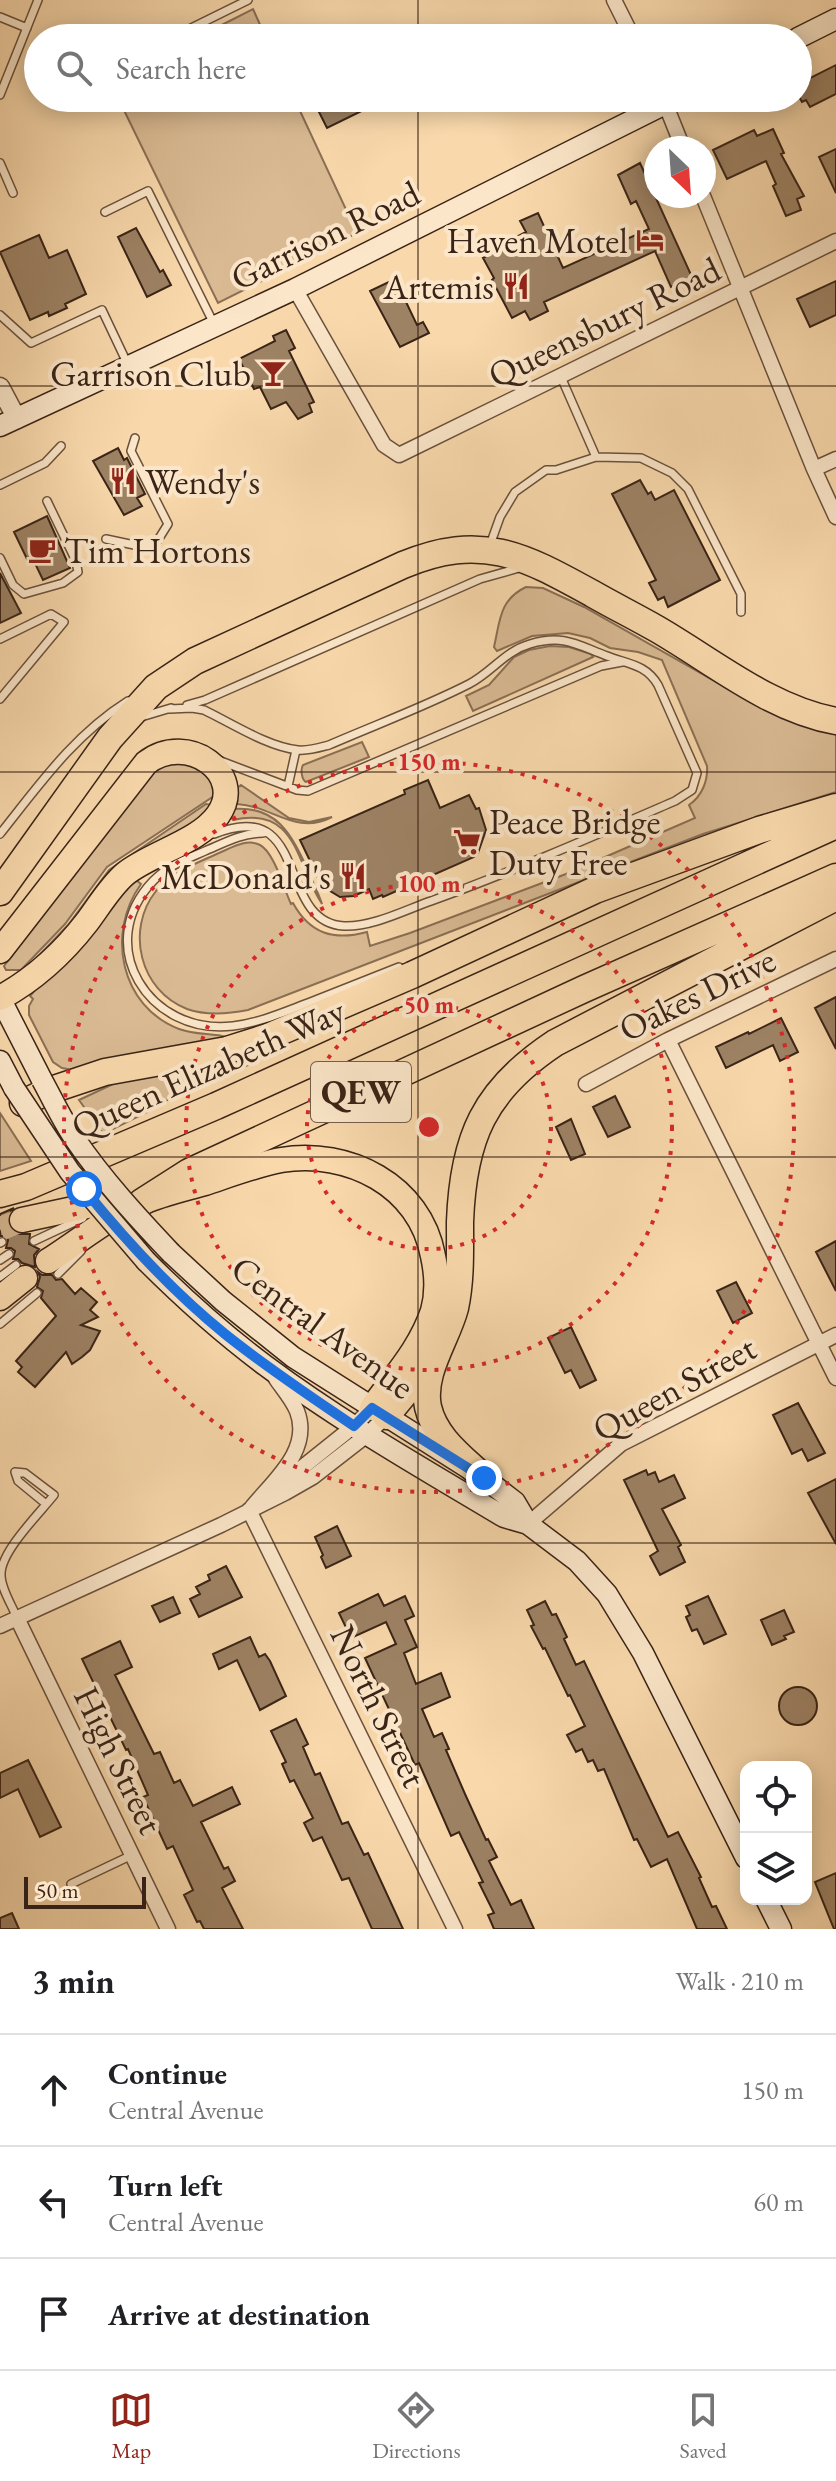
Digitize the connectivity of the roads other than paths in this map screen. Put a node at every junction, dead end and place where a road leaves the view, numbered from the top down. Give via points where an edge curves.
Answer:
1 (38, 0) edge
2 (248, 0) edge
3 (614, 0) edge
4 (0, 17) edge
5 (836, 19) edge
6 (29, 24) edge
7 (199, 24) edge
8 (626, 24) edge
9 (24, 27) edge
10 (812, 31) edge
11 (24, 35) edge
12 (0, 95) edge
13 (644, 112) edge
14 (672, 112) edge
15 (679, 136) edge
16 (0, 163) edge
17 (13, 193) dead end
18 (708, 208) edge
19 (105, 212) dead end
20 (836, 241) edge
21 (295, 289) junction
22 (741, 289) junction
23 (0, 315) edge
24 (215, 326) junction
25 (129, 367) junction
26 (561, 377) junction
27 (0, 387) edge
28 (8, 422) edge
29 (135, 438) dead end
30 (61, 446) dead end
31 (596, 457) junction
32 (836, 459) edge
33 (814, 469) junction
34 (0, 485) edge
35 (47, 501) dead end
36 (836, 517) edge
37 (106, 539) dead end
38 (488, 551) junction
39 (0, 558) edge
40 (557, 574) junction
41 (741, 612) dead end
42 (0, 639) edge
43 (636, 664) junction
44 (174, 674) junction
45 (0, 699) edge
46 (170, 709) junction
47 (836, 721) edge
48 (110, 738) junction
49 (296, 750) junction
50 (193, 753) junction
51 (288, 786) junction
52 (836, 807) edge
53 (836, 825) edge
54 (0, 834) edge
55 (273, 836) junction
56 (186, 840) junction
57 (836, 877) edge
58 (595, 890) junction
59 (0, 892) edge
60 (836, 897) edge
61 (451, 946) dead end
62 (0, 951) edge
63 (836, 959) edge
64 (408, 963) dead end
65 (0, 998) edge
66 (668, 1040) junction
67 (0, 1061) edge
68 (586, 1084) dead end
69 (53, 1085) junction
70 (19, 1096) junction
71 (0, 1194) edge
72 (126, 1203) junction
73 (12, 1286) edge
74 (0, 1324) edge
75 (446, 1333) junction
76 (836, 1335) edge
77 (819, 1344) junction
78 (267, 1367) junction
79 (836, 1378) edge
80 (379, 1412) junction
81 (361, 1430) junction
82 (484, 1478) junction
83 (46, 1504) junction
84 (249, 1510) junction
85 (528, 1524) junction
86 (17, 1618) junction
87 (0, 1626) edge
88 (740, 1846) edge
89 (132, 1855) junction
90 (71, 1884) dead end
91 (769, 1905) edge
92 (168, 1929) edge
93 (455, 1929) edge
94 (781, 1929) edge

1 - 6 lane
2 - 7 lane
3 - 8 street
4 - 9 lane
5 - 10 main road
11 - 12 lane
13 - 21 main road, Garrison Road
14 - 15 street
16 - 17 lane
18 - 22 street
19 - 24 lane via 148,191
20 - 22 street, Queensbury Road
21 - 24 main road, Garrison Road
21 - 26 street, Queensbury Road via 384,445 399,455
22 - 26 street, Queensbury Road
22 - 33 street
23 - 25 lane via 31,343 102,310
24 - 25 main road, Garrison Road
25 - 28 main road, Garrison Road
26 - 31 lane
27 - 28 street
29 - 37 lane via 131,451 168,524 158,540 139,546
30 - 34 lane via 45,463
31 - 38 lane via 524,484 508,501
31 - 41 lane via 641,458 672,473 688,489 741,594
32 - 33 street
33 - 36 street
35 - 39 lane via 78,572 63,583 24,594 13,585
38 - 40 highway via 523,557
38 - 44 highway via 454,550 422,557
40 - 46 lane via 516,568 491,575 205,700
40 - 47 highway via 769,696
42 - 45 lane via 51,614 64,622
43 - 49 lane via 572,642 539,642 506,655 467,685 329,745
43 - 51 lane via 601,666 314,789
43 - 55 lane via 654,678 694,765 692,790 675,801 522,868 354,925 327,922 313,911
44 - 48 highway via 140,702
44 - 54 lane via 124,704 70,747
46 - 48 lane via 133,721
46 - 49 lane via 204,710
48 - 59 highway
49 - 51 lane
50 - 51 lane
50 - 56 highway via 217,771 224,800 214,820
50 - 62 highway via 166,752 146,763
52 - 58 highway
53 - 71 highway, Queen Elizabeth Way / QEW via 216,1106
55 - 56 lane via 237,825
55 - 64 lane via 253,833 230,840 167,870 144,893 133,912 129,953 135,975 154,1004 193,1024 232,1027 286,1012
56 - 65 highway via 125,874 47,965
57 - 72 highway, QEW
58 - 61 lane
58 - 69 highway via 268,1037
60 - 75 highway via 555,1043 498,1093 469,1149 461,1193 459,1288
63 - 66 street, Oakes Drive
65 - 69 main road, Central Avenue
66 - 68 street, Oakes Drive
66 - 77 street
67 - 70 main road, Central Avenue
69 - 70 highway
69 - 80 main road, Central Avenue, bridge via 58,1113 87,1156 171,1253 257,1330
70 - 78 main road, Central Avenue, bridge via 70,1172 146,1261
72 - 72 highway, QEW via 43,1244
72 - 80 highway via 302,1158 357,1166 389,1184 414,1209 431,1243 436,1276 433,1309 420,1341
73 - 74 lane
75 - 80 highway via 419,1376
75 - 82 highway via 428,1386 429,1410 437,1430
76 - 77 street, Queen Street
77 - 79 street
77 - 85 street, Queen Street via 621,1444
78 - 81 main road, Central Avenue
78 - 84 street via 298,1412 300,1441 293,1458
80 - 81 street
80 - 82 main road, Central Avenue
81 - 84 street
81 - 85 main road, Central Avenue via 504,1517
82 - 85 main road, Central Avenue via 515,1502
83 - 83 lane via 54,1495 25,1473 15,1472 18,1481
83 - 86 lane via 2,1566 1,1582
84 - 86 street
84 - 93 street, North Street
85 - 88 main road, Central Avenue via 577,1561 607,1594 667,1699
86 - 87 street
86 - 89 street, High Street
89 - 90 lane
89 - 92 street, High Street
91 - 94 main road

